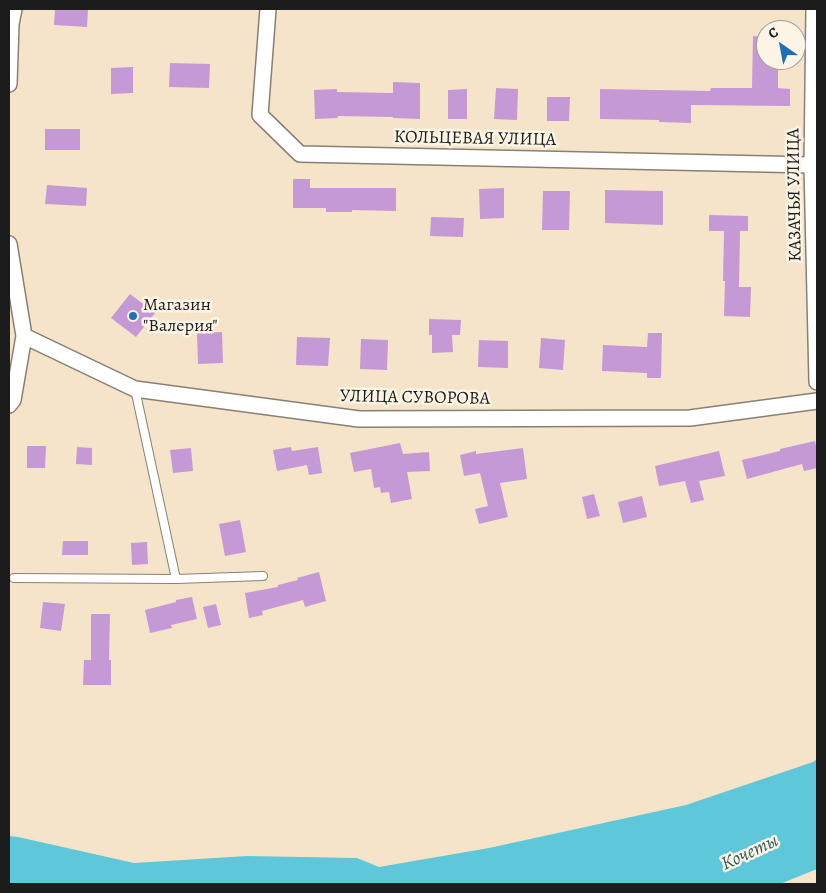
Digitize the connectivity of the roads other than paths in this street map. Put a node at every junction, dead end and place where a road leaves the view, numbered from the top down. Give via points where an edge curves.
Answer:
1 (14, 9) edge
2 (268, 9) edge
3 (814, 9) edge
4 (9, 84) edge
5 (812, 165) junction
6 (9, 244) edge
7 (24, 336) junction
8 (817, 382) edge
9 (135, 389) junction
10 (817, 401) edge
11 (9, 405) edge
12 (263, 576) dead end
13 (14, 578) dead end
14 (176, 579) junction

1 - 4 street
2 - 5 street, КОЛЬЦЕВАЯ УЛИЦА via 260,115 300,154
3 - 5 street, КАЗАЧЬЯ УЛИЦА
5 - 8 street, КАЗАЧЬЯ УЛИЦА
6 - 7 street
7 - 9 street, УЛИЦА СУВОРОВА
7 - 11 street via 13,400
9 - 10 street, УЛИЦА СУВОРОВА via 359,420 690,418
9 - 14 lane
12 - 14 lane
13 - 14 lane

